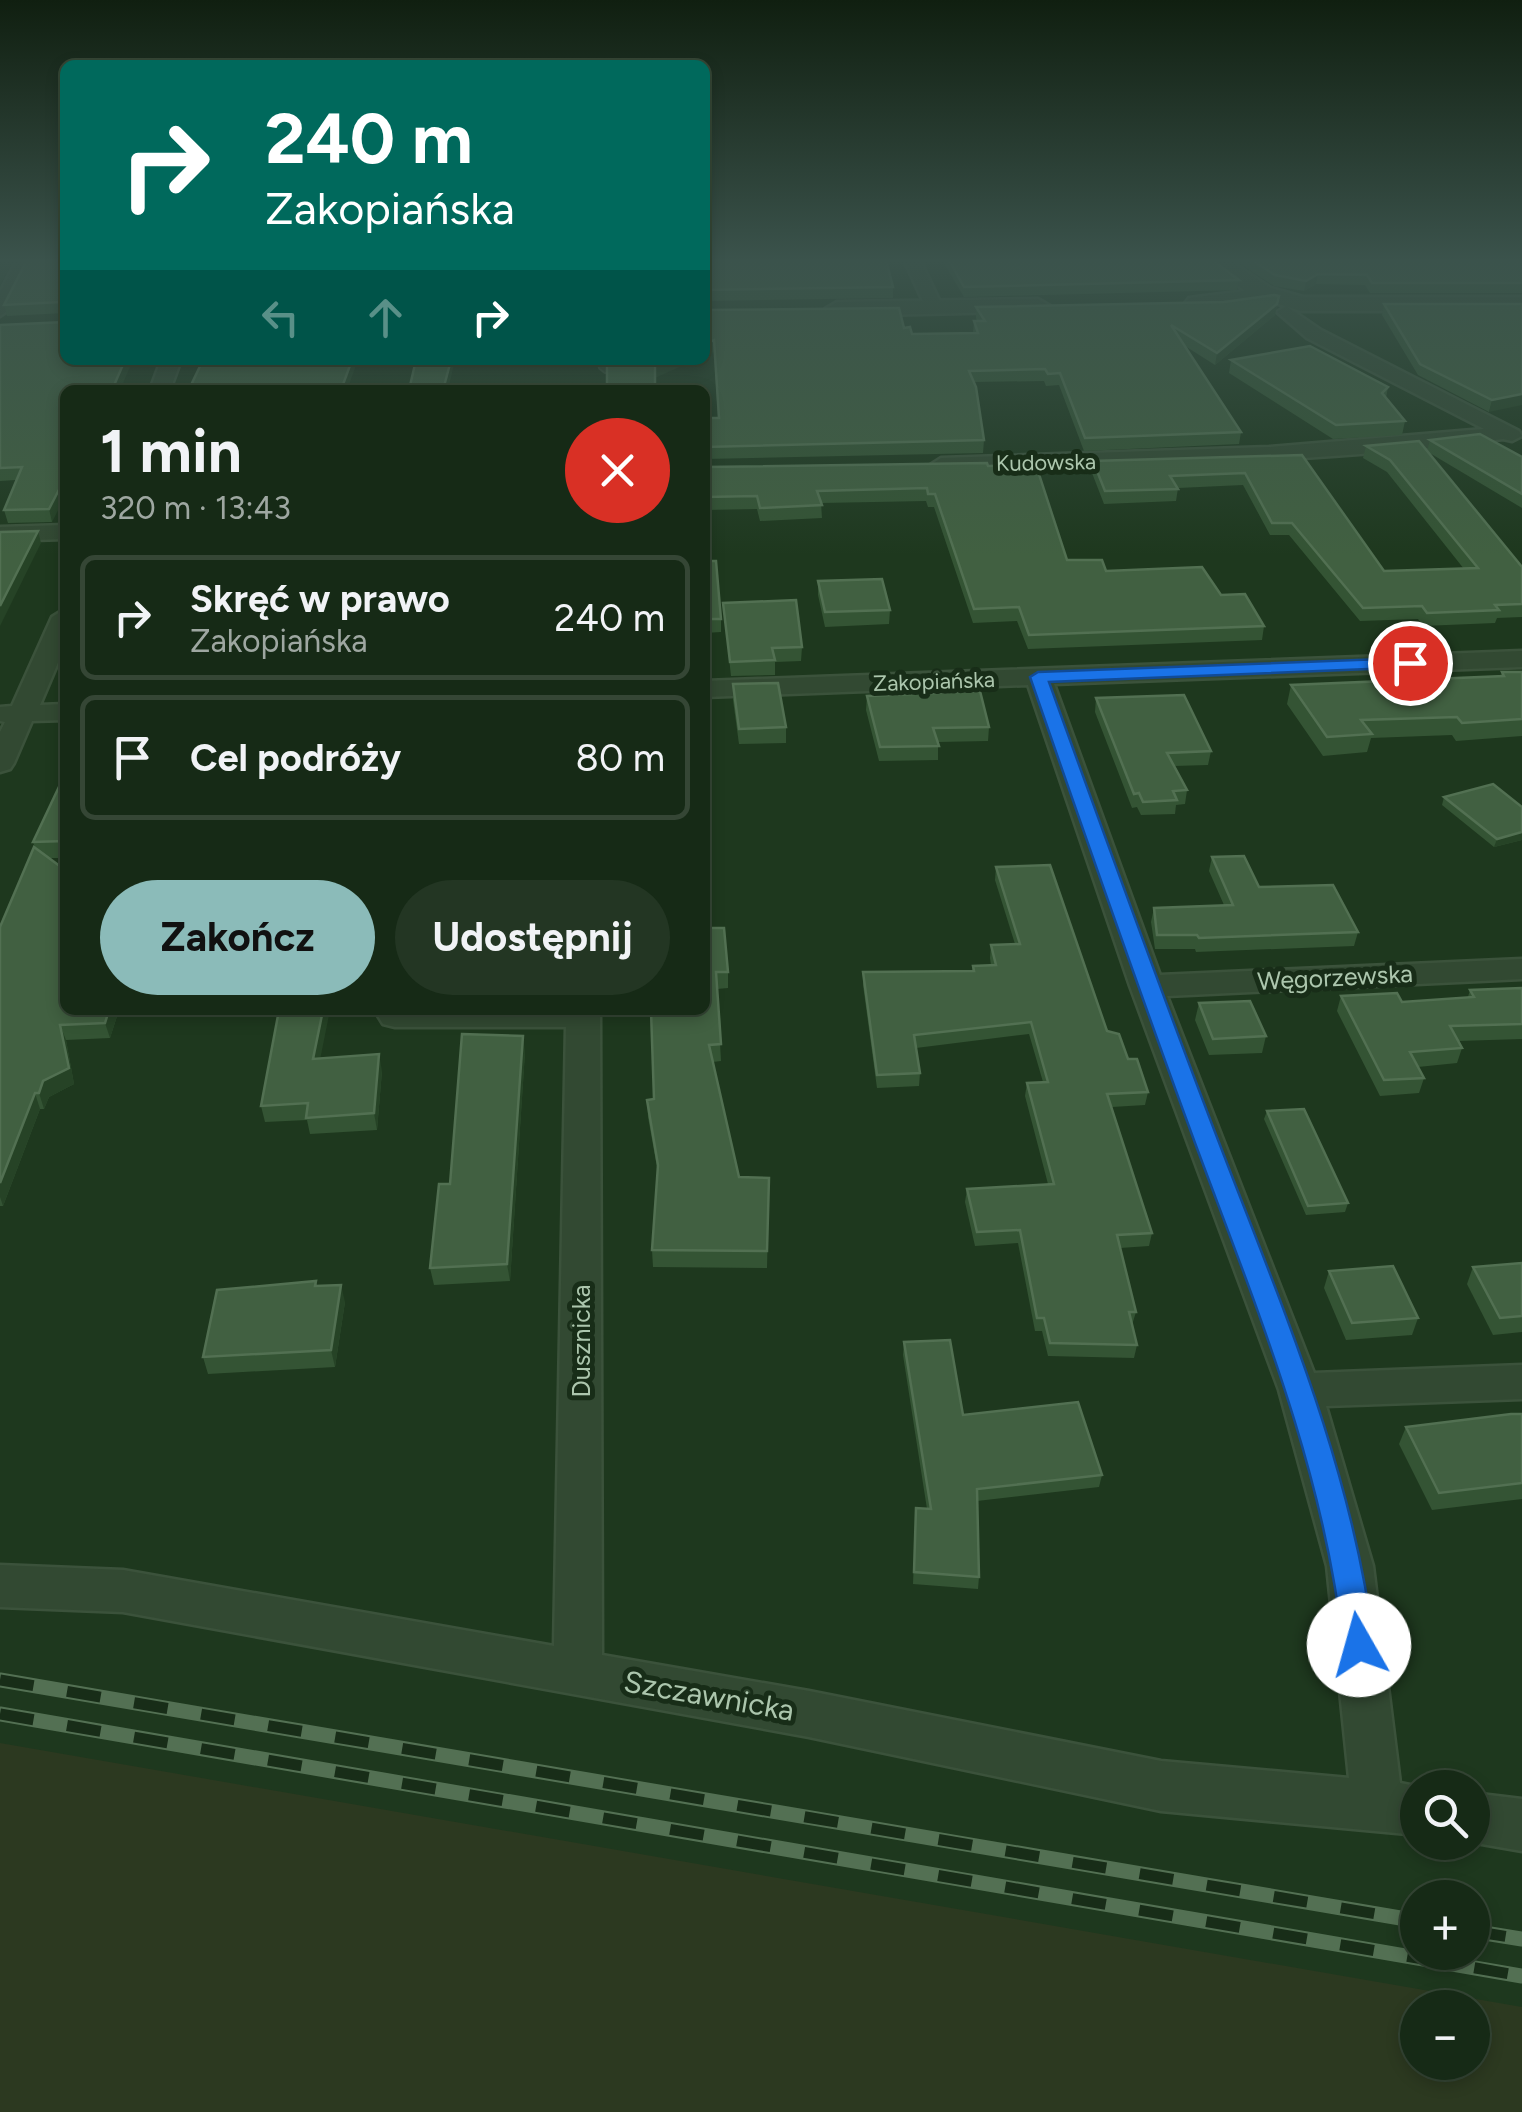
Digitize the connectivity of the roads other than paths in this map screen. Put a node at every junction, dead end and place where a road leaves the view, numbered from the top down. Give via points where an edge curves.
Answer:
1 (1362, 359) edge
2 (1514, 436) edge
3 (924, 465) edge
4 (60, 532) edge
5 (0, 534) edge
6 (60, 625) edge
7 (1522, 659) edge
8 (1038, 677) junction
9 (710, 689) edge
10 (60, 712) edge
11 (12, 714) edge
12 (0, 763) edge
13 (1522, 969) edge
14 (1148, 986) junction
15 (458, 1015) edge
16 (584, 1015) edge
17 (395, 1016) dead end
18 (1522, 1382) edge
19 (1300, 1390) junction
20 (0, 1586) edge
21 (578, 1673) junction
22 (1397, 1807) edge
23 (1490, 1821) edge
24 (1522, 1826) edge

1 - 2 street
2 - 3 street, Kudowska
4 - 5 street
6 - 11 street
7 - 8 street, Zakopiańska
8 - 9 street, Zakopiańska
8 - 14 street
10 - 11 street
11 - 12 street
13 - 14 street, Węgorzewska
14 - 19 street
15 - 17 street
16 - 21 street, Dusznicka
18 - 19 street
19 - 22 street via 1350,1566
20 - 21 street, Szczawnicka via 123,1591
21 - 22 street, Szczawnicka via 1161,1786
23 - 24 street

